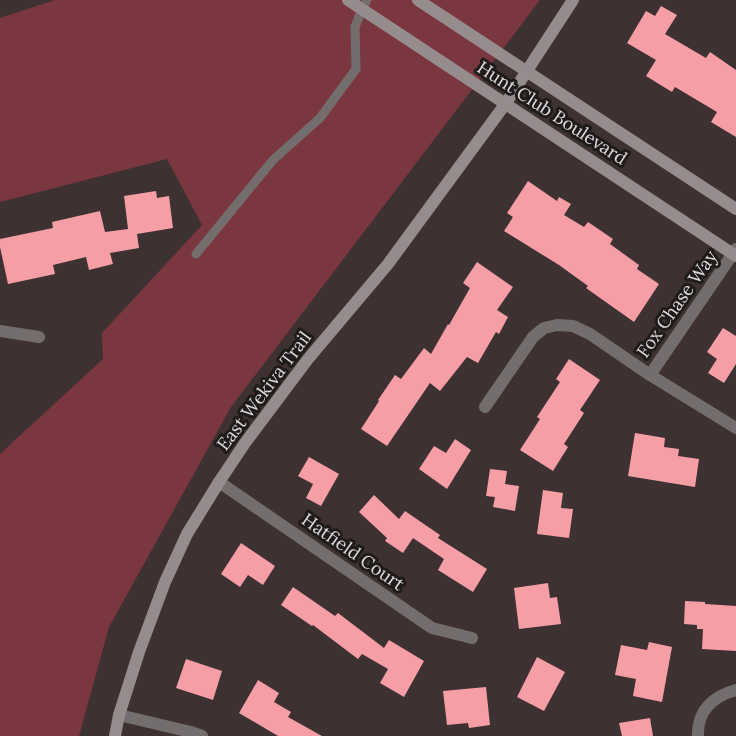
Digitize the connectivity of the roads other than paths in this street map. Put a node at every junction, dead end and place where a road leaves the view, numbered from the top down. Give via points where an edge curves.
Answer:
1 (348, 0) edge
2 (418, 0) edge
3 (573, 0) edge
4 (364, 4) edge
5 (527, 71) junction
6 (506, 103) junction
7 (736, 209) edge
8 (735, 253) edge
9 (196, 254) dead end
10 (0, 331) edge
11 (39, 336) dead end
12 (650, 375) junction
13 (485, 406) dead end
14 (736, 428) edge
15 (219, 482) junction
16 (472, 638) dead end
17 (736, 690) edge
18 (119, 715) junction
19 (115, 736) edge
20 (202, 736) edge
21 (698, 736) edge

1 - 4 street, Hunt Club Boulevard
2 - 5 street, Hunt Club Boulevard
3 - 5 street, East Wekiva Trail
4 - 6 street, Hunt Club Boulevard
4 - 9 lane via 355,27 356,69 320,118 273,160
5 - 6 street, East Wekiva Trail
5 - 7 street, Hunt Club Boulevard
6 - 8 street, Hunt Club Boulevard
6 - 15 street, East Wekiva Trail via 388,264 308,359
8 - 12 street, Fox Chase Way
10 - 11 street
12 - 13 street via 590,334 573,326 557,325 544,328 533,337
12 - 14 street
15 - 16 street, Hatfield Court via 432,628
15 - 18 street, East Wekiva Trail via 165,582
17 - 21 street via 707,705
18 - 19 street, East Wekiva Trail
18 - 20 street

